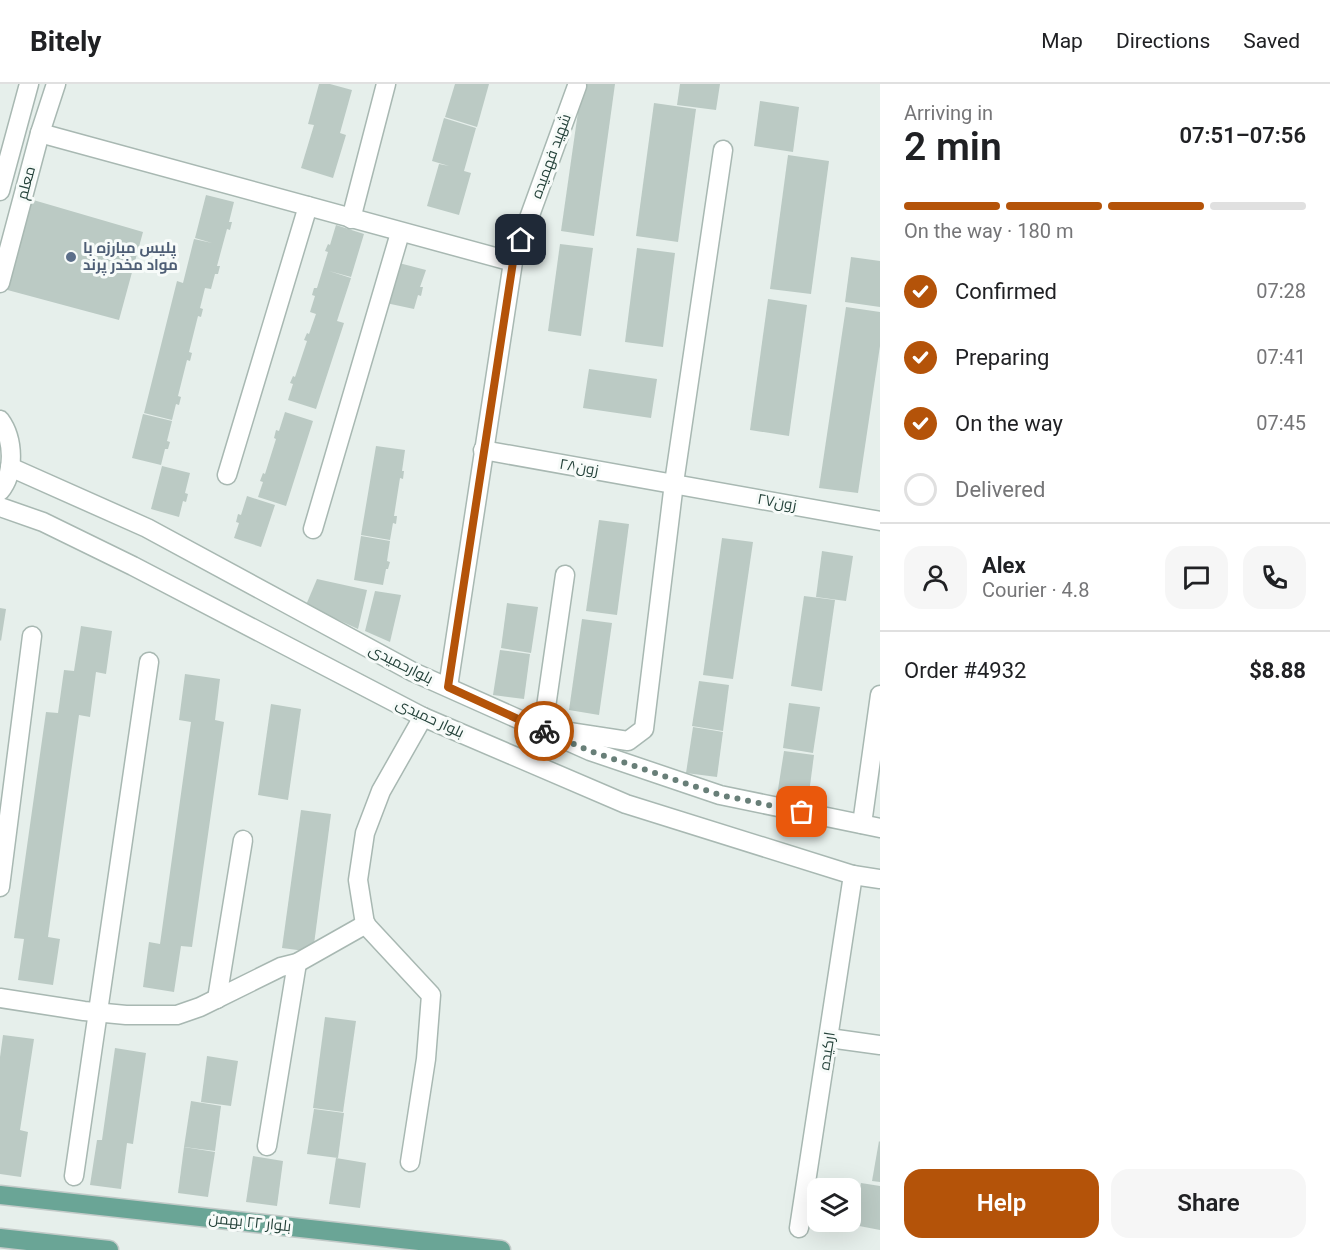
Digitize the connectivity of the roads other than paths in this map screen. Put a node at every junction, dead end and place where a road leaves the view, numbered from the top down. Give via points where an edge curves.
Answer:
1 (28, 84) edge
2 (56, 84) edge
3 (386, 84) edge
4 (577, 86) dead end
5 (40, 134) junction
6 (723, 150) dead end
7 (0, 191) edge
8 (308, 206) junction
9 (351, 219) junction
10 (400, 233) junction
11 (513, 262) junction
12 (0, 283) edge
13 (0, 420) edge
14 (483, 450) junction
15 (10, 467) junction
16 (226, 475) dead end
17 (674, 483) junction
18 (0, 491) edge
19 (0, 507) edge
20 (880, 521) edge
21 (313, 529) dead end
22 (565, 575) dead end
23 (32, 636) dead end
24 (149, 662) dead end
25 (448, 687) junction
26 (880, 695) edge
27 (423, 717) junction
28 (871, 826) edge
29 (243, 840) dead end
30 (853, 874) junction
31 (880, 879) edge
32 (0, 887) edge
33 (366, 924) junction
34 (297, 963) junction
35 (0, 998) edge
36 (217, 999) junction
37 (97, 1012) junction
38 (829, 1038) junction
39 (880, 1045) edge
40 (267, 1146) dead end
41 (410, 1162) dead end
42 (74, 1176) dead end
43 (0, 1195) edge
44 (799, 1228) dead end
45 (0, 1238) edge
46 (109, 1250) edge
47 (501, 1250) edge

1 - 7 street, معلم
2 - 5 street, معلم
3 - 9 street
4 - 11 street, شهید فهمیده
5 - 8 street
5 - 12 street, معلم
6 - 17 street
8 - 9 street
8 - 16 street
9 - 10 street
10 - 11 street
10 - 21 street
11 - 14 street, شهید فهمیده
13 - 15 street via 10,445
14 - 17 street, زون۲۸
14 - 25 street, شهید فهمیده
15 - 18 street
15 - 25 street, بلوارحمیدی via 147,528 413,672
17 - 20 street, زون۲۷
17 - 22 street via 644,729 628,741 543,728
19 - 27 street, بلوار حمیدی via 43,522 133,566
23 - 32 street
24 - 37 street
25 - 28 street, بلوارحمیدی via 590,751 720,795
26 - 28 street
27 - 30 street, بلوار حمیدی via 626,804
27 - 33 street via 381,791 365,833 358,880
29 - 36 street
30 - 31 street, بلوار حمیدی
30 - 38 street, ارکیده
33 - 34 street
33 - 41 street via 431,995 426,1059
34 - 36 street
34 - 40 street
35 - 37 street
36 - 37 street via 177,1015
37 - 42 street
38 - 39 street
38 - 44 street, ارکیده
43 - 47 main road, بلوار ۲۲ بهمن
45 - 46 main road

